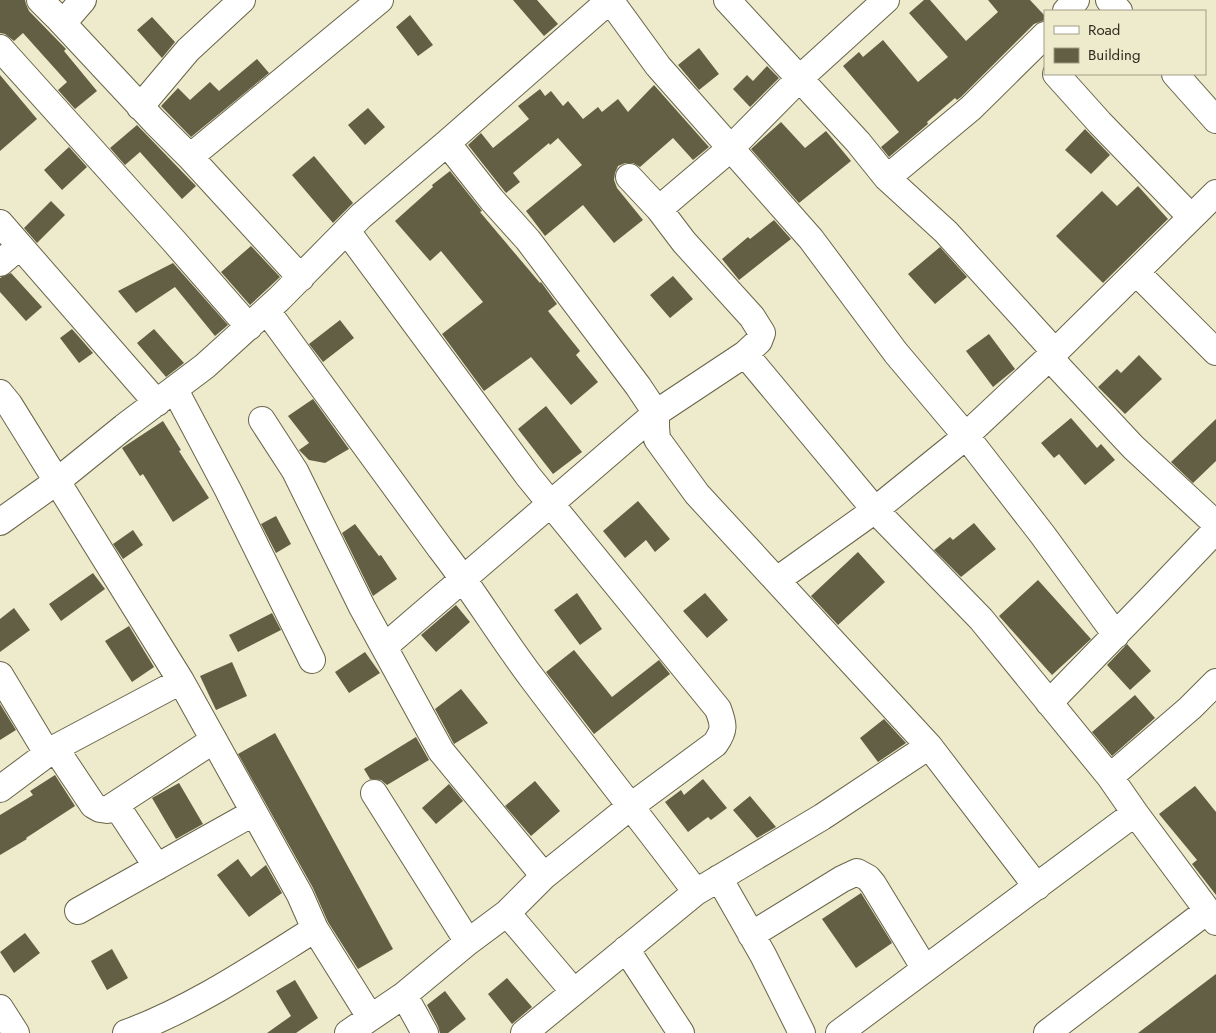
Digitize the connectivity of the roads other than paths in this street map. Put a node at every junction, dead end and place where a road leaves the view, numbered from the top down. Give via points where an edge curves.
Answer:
1 (40, 0) edge
2 (83, 0) edge
3 (242, 0) edge
4 (380, 0) edge
5 (610, 0) edge
6 (727, 0) edge
7 (886, 0) edge
8 (1076, 0) edge
9 (1109, 0) edge
10 (1067, 10) edge
11 (1118, 10) edge
12 (63, 23) junction
13 (1041, 47) edge
14 (0, 48) edge
15 (1057, 75) edge
16 (1176, 75) edge
17 (799, 79) junction
18 (140, 107) junction
19 (1216, 120) edge
20 (447, 143) junction
21 (731, 148) junction
22 (190, 157) junction
23 (629, 177) dead end
24 (887, 178) junction
25 (1216, 193) edge
26 (659, 209) junction
27 (1191, 218) junction
28 (0, 223) edge
29 (347, 231) junction
30 (20, 246) junction
31 (0, 263) edge
32 (1136, 272) junction
33 (301, 278) junction
34 (258, 319) junction
35 (1216, 352) edge
36 (745, 354) junction
37 (1052, 355) junction
38 (0, 394) edge
39 (166, 397) junction
40 (656, 413) junction
41 (262, 420) dead end
42 (966, 436) junction
43 (56, 482) junction
44 (552, 504) junction
45 (875, 510) junction
46 (0, 522) edge
47 (1216, 524) edge
48 (1216, 530) edge
49 (464, 578) junction
50 (778, 580) junction
51 (1116, 634) junction
52 (384, 647) junction
53 (312, 660) dead end
54 (0, 675) edge
55 (181, 681) junction
56 (1216, 682) edge
57 (1049, 703) junction
58 (214, 740) junction
59 (929, 746) junction
60 (51, 751) junction
61 (1110, 777) junction
62 (0, 790) edge
63 (374, 793) dead end
64 (116, 805) junction
65 (631, 806) junction
66 (253, 812) junction
67 (1135, 813) junction
68 (157, 867) junction
69 (544, 876) junction
70 (719, 878) junction
71 (1038, 887) junction
72 (696, 892) junction
73 (78, 911) dead end
74 (507, 913) junction
75 (1211, 917) edge
76 (315, 929) junction
77 (751, 935) junction
78 (468, 942) junction
79 (626, 949) junction
80 (925, 969) junction
81 (574, 992) junction
82 (404, 995) junction
83 (370, 1017) junction
84 (531, 1031) edge
85 (126, 1033) edge
86 (348, 1033) edge
87 (425, 1033) edge
88 (681, 1033) edge
89 (802, 1033) edge
90 (840, 1033) edge
91 (1047, 1033) edge

1 - 12 street
2 - 12 street
3 - 18 street via 188,50
4 - 22 street
5 - 20 street
5 - 21 street via 658,66
6 - 17 street
7 - 17 street
8 - 10 street
9 - 11 street
12 - 18 street
13 - 24 street
14 - 34 street via 173,240
15 - 27 street
16 - 19 street
17 - 21 street
17 - 24 street
18 - 22 street
20 - 29 street
20 - 40 street via 528,240
21 - 26 street
21 - 42 street via 811,239 896,353
22 - 33 street
23 - 26 street
24 - 37 street via 946,232
25 - 27 street
26 - 36 street via 758,326 762,333 759,341
27 - 32 street
28 - 30 street
29 - 33 street
29 - 44 street
30 - 31 street
30 - 39 street
32 - 35 street
32 - 37 street
33 - 34 street
34 - 39 street
34 - 49 street
36 - 40 street
36 - 45 street
37 - 42 street
37 - 47 street via 1133,447
38 - 43 street
39 - 43 street
39 - 53 street via 228,490
40 - 44 street
40 - 50 street via 657,439 664,451 697,494
41 - 52 street via 295,471
42 - 45 street
42 - 51 street
43 - 46 street
43 - 55 street
44 - 49 street
44 - 65 street via 718,709 724,724 715,744
45 - 50 street
45 - 57 street via 981,619
48 - 51 street
49 - 52 street
49 - 65 street via 531,677
50 - 59 street
51 - 57 street
52 - 69 street via 441,751
54 - 60 street
55 - 58 street
55 - 60 street
56 - 61 street
57 - 61 street
58 - 64 street
58 - 66 street
59 - 70 street via 822,817
59 - 71 street
60 - 62 street
60 - 64 street via 93,805 107,810
61 - 67 street
63 - 78 street
64 - 68 street
65 - 69 street
65 - 72 street
66 - 68 street
66 - 76 street
67 - 71 street
67 - 75 street
68 - 73 street
69 - 74 street
70 - 72 street
70 - 77 street
71 - 80 street
72 - 79 street
74 - 78 street
74 - 81 street
75 - 91 street
76 - 83 street
76 - 85 street via 204,997 157,1022
77 - 80 street via 857,872 873,884
77 - 89 street
78 - 82 street
79 - 81 street
79 - 88 street
80 - 90 street
81 - 84 street
82 - 83 street
82 - 87 street
83 - 86 street

